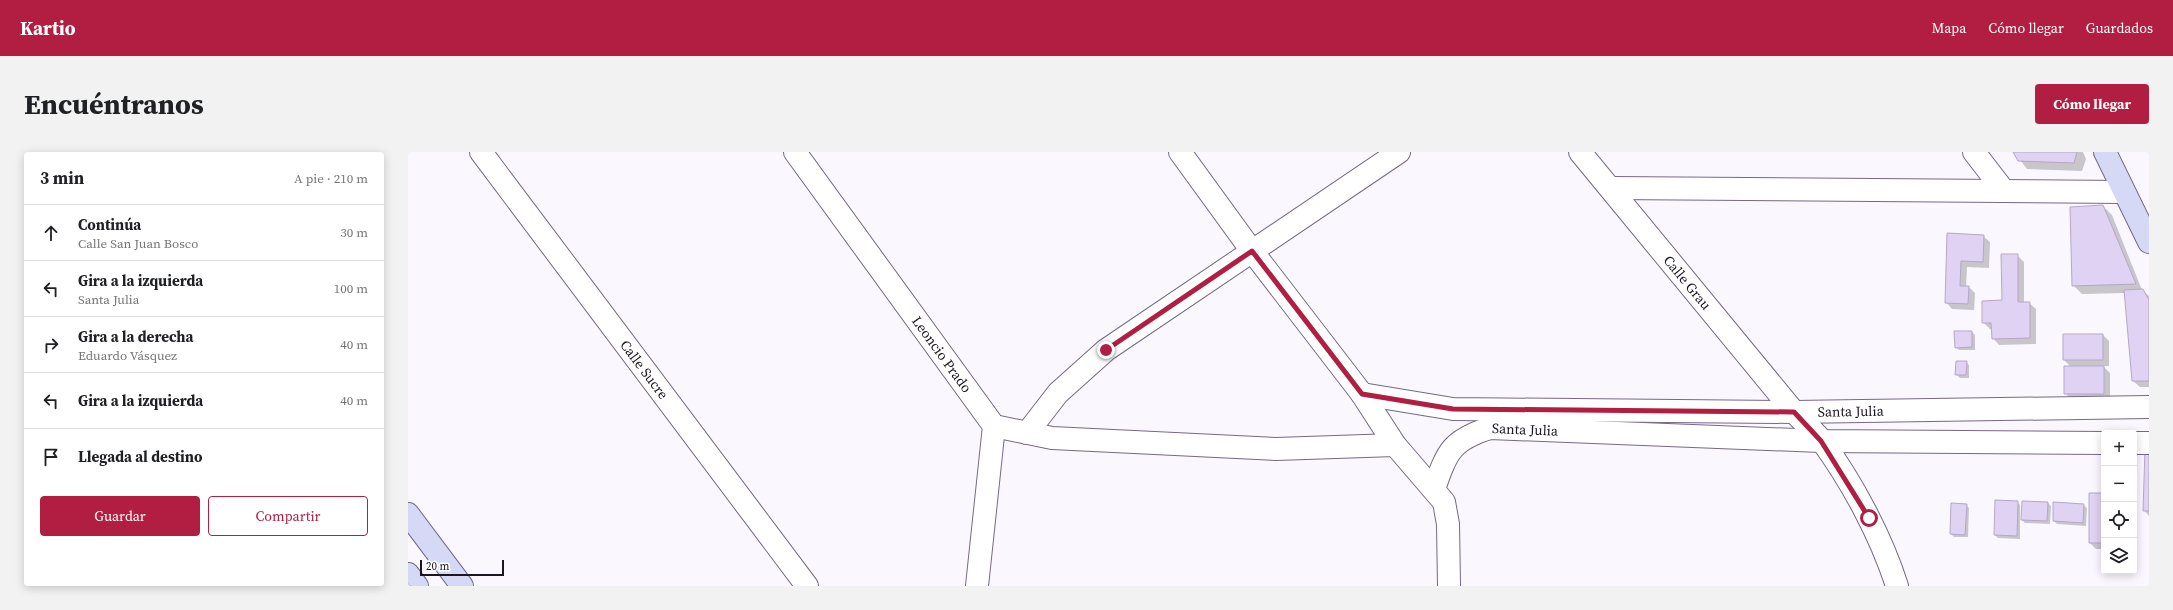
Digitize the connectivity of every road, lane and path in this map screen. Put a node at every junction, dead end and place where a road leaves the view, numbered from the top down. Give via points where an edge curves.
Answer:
1 (481, 152) edge
2 (795, 152) edge
3 (1180, 152) edge
4 (1400, 152) edge
5 (1580, 152) edge
6 (1974, 152) edge
7 (2105, 152) edge
8 (1612, 188) junction
9 (2004, 191) junction
10 (2124, 192) junction
11 (2149, 242) edge
12 (1252, 251) junction
13 (1362, 394) junction
14 (2149, 407) edge
15 (1794, 412) junction
16 (994, 426) junction
17 (1027, 433) junction
18 (1821, 441) junction
19 (2101, 443) edge
20 (2137, 443) edge
21 (2149, 443) edge
22 (1395, 445) junction
23 (1434, 489) junction
24 (408, 514) edge
25 (408, 574) edge
26 (417, 586) edge
27 (462, 586) edge
28 (807, 586) edge
29 (977, 586) edge
30 (1449, 586) edge
31 (1897, 586) edge

1 - 28 street, Calle Sucre
2 - 16 street, Leoncio Prado
3 - 12 street
4 - 12 street
5 - 8 street, Calle Grau
6 - 9 street
7 - 10 street
8 - 9 street
8 - 15 street, Calle Grau
9 - 10 street
10 - 11 street
12 - 13 street
12 - 17 street via 1106,350 1058,393
13 - 15 street, Santa Julia via 1453,409
13 - 22 street
14 - 15 street, Santa Julia
15 - 18 street, Calle Grau
16 - 17 street
16 - 29 street
17 - 22 street via 1052,438 1276,449
18 - 19 street, Santa Julia
18 - 23 street, Santa Julia via 1490,428 1467,435 1445,456
18 - 31 street, Calle Grau via 1869,518
20 - 21 street
22 - 23 street
23 - 30 street via 1444,502 1448,524
24 - 27 street
25 - 26 street

